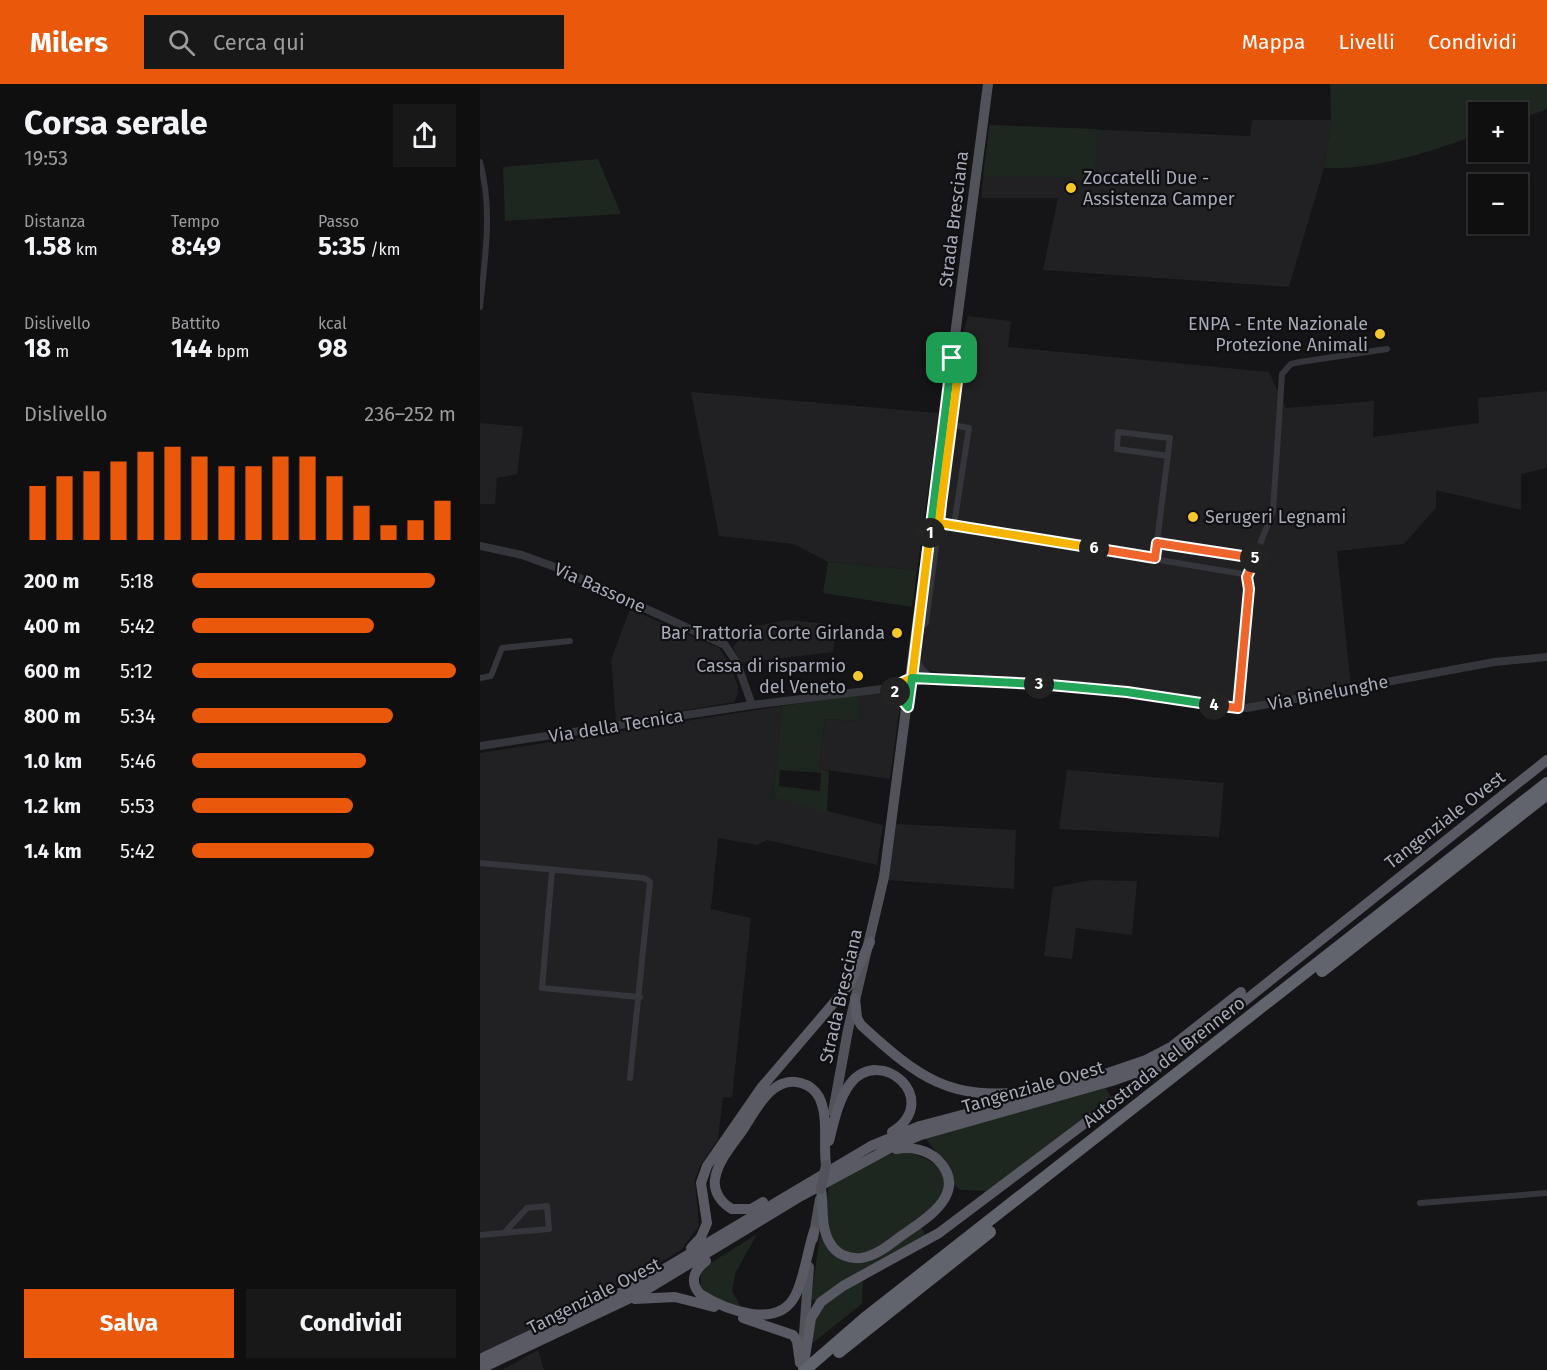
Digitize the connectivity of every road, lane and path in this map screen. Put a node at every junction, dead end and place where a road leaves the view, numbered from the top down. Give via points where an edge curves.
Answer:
1 (988, 84) edge
2 (480, 162) edge
3 (480, 307) edge
4 (1387, 349) dead end
5 (952, 358) junction
6 (952, 425) junction
7 (1168, 456) junction
8 (935, 522) junction
9 (954, 525) junction
10 (1157, 543) junction
11 (480, 546) edge
12 (1155, 558) junction
13 (1255, 558) junction
14 (1247, 577) junction
15 (570, 641) dead end
16 (914, 654) junction
17 (1546, 659) edge
18 (480, 678) edge
19 (912, 678) junction
20 (931, 679) junction
21 (890, 688) junction
22 (752, 705) junction
23 (908, 707) junction
24 (1238, 708) junction
25 (480, 746) edge
26 (1547, 752) edge
27 (1547, 760) edge
28 (1547, 783) edge
29 (1547, 795) edge
30 (480, 863) edge
31 (552, 870) junction
32 (870, 942) junction
33 (640, 997) junction
34 (855, 998) junction
35 (1188, 1046) junction
36 (630, 1078) dead end
37 (1061, 1089) junction
38 (827, 1139) junction
39 (850, 1158) junction
40 (826, 1165) joint
41 (815, 1178) junction
42 (830, 1180) junction
43 (821, 1189) joint
44 (1547, 1193) edge
45 (801, 1196) junction
46 (1420, 1203) dead end
47 (821, 1204) junction
48 (814, 1231) junction
49 (505, 1232) junction
50 (480, 1235) edge
51 (639, 1284) junction
52 (612, 1306) junction
53 (803, 1356) junction
54 (480, 1359) edge
55 (480, 1369) edge
56 (803, 1370) edge
57 (817, 1370) edge

1 - 5 main road, Strada Bresciana
2 - 3 street via 489,221
4 - 13 street via 1300,362 1286,368 1280,385 1273,511
5 - 6 street, Strada Bresciana via 960,359
5 - 8 main road, Strada Bresciana
6 - 8 street, Strada Bresciana
6 - 9 street via 969,428
7 - 7 street via 1117,449 1118,432 1170,438
7 - 10 street
8 - 9 street
8 - 16 main road, Strada Bresciana
9 - 12 street
10 - 12 street
10 - 13 street
11 - 22 street, Via Bassone via 555,567 725,645 737,663
12 - 14 street via 1236,570
13 - 14 street
14 - 24 street
15 - 18 street via 502,648 491,676
16 - 19 main road, Strada Bresciana
16 - 20 street
17 - 24 street, Via Binelunghe via 1494,662
19 - 20 street, Via Binelunghe
19 - 21 street
19 - 23 main road, Strada Bresciana
20 - 24 street, Via Binelunghe via 1066,686
21 - 22 street
21 - 23 street
22 - 25 street, Via della Tecnica
23 - 32 main road, Strada Bresciana via 884,877
26 - 37 highway, Tangenziale Ovest via 1171,1047 1118,1071
27 - 35 highway, Tangenziale Ovest
28 - 56 highway, Autostrada del Brennero
29 - 57 highway, Autostrada del Brennero
30 - 31 street
31 - 33 street via 644,878 650,882
31 - 33 street via 542,988
32 - 34 main road, Strada Bresciana
32 - 51 highway via 850,984 767,1079 707,1166 701,1183 707,1223 701,1237
33 - 36 street
34 - 37 highway via 861,1025 936,1083 962,1092 990,1095
34 - 38 main road, Strada Bresciana
35 - 42 highway, Tangenziale Ovest via 1149,1068 1112,1082 921,1135
35 - 53 highway via 939,1233 821,1302 811,1318
37 - 39 highway, Tangenziale Ovest via 920,1126
38 - 39 highway via 841,1099 854,1079 877,1070 899,1077 912,1102 906,1121
38 - 40 highway
38 - 41 highway via 824,1112 815,1092 800,1083 782,1083 765,1098 723,1158 714,1184 723,1203 741,1210 756,1207
39 - 41 highway, Tangenziale Ovest
40 - 43 main road, bridge
41 - 51 highway, Tangenziale Ovest
42 - 45 highway, Tangenziale Ovest
42 - 47 highway via 905,1148 935,1157 946,1171 949,1184 944,1200 932,1215 883,1249 861,1258 845,1256 832,1246
43 - 47 highway
44 - 46 street
45 - 48 highway via 700,1265 694,1277 696,1288 708,1298 748,1313 778,1312 796,1295
45 - 52 highway, Tangenziale Ovest via 678,1272
47 - 48 main road
48 - 53 main road
49 - 49 street via 549,1229 547,1206 527,1208
49 - 50 street
51 - 54 highway, Tangenziale Ovest
52 - 53 highway via 650,1297 696,1301 793,1335
52 - 55 highway, Tangenziale Ovest
53 - 56 highway

